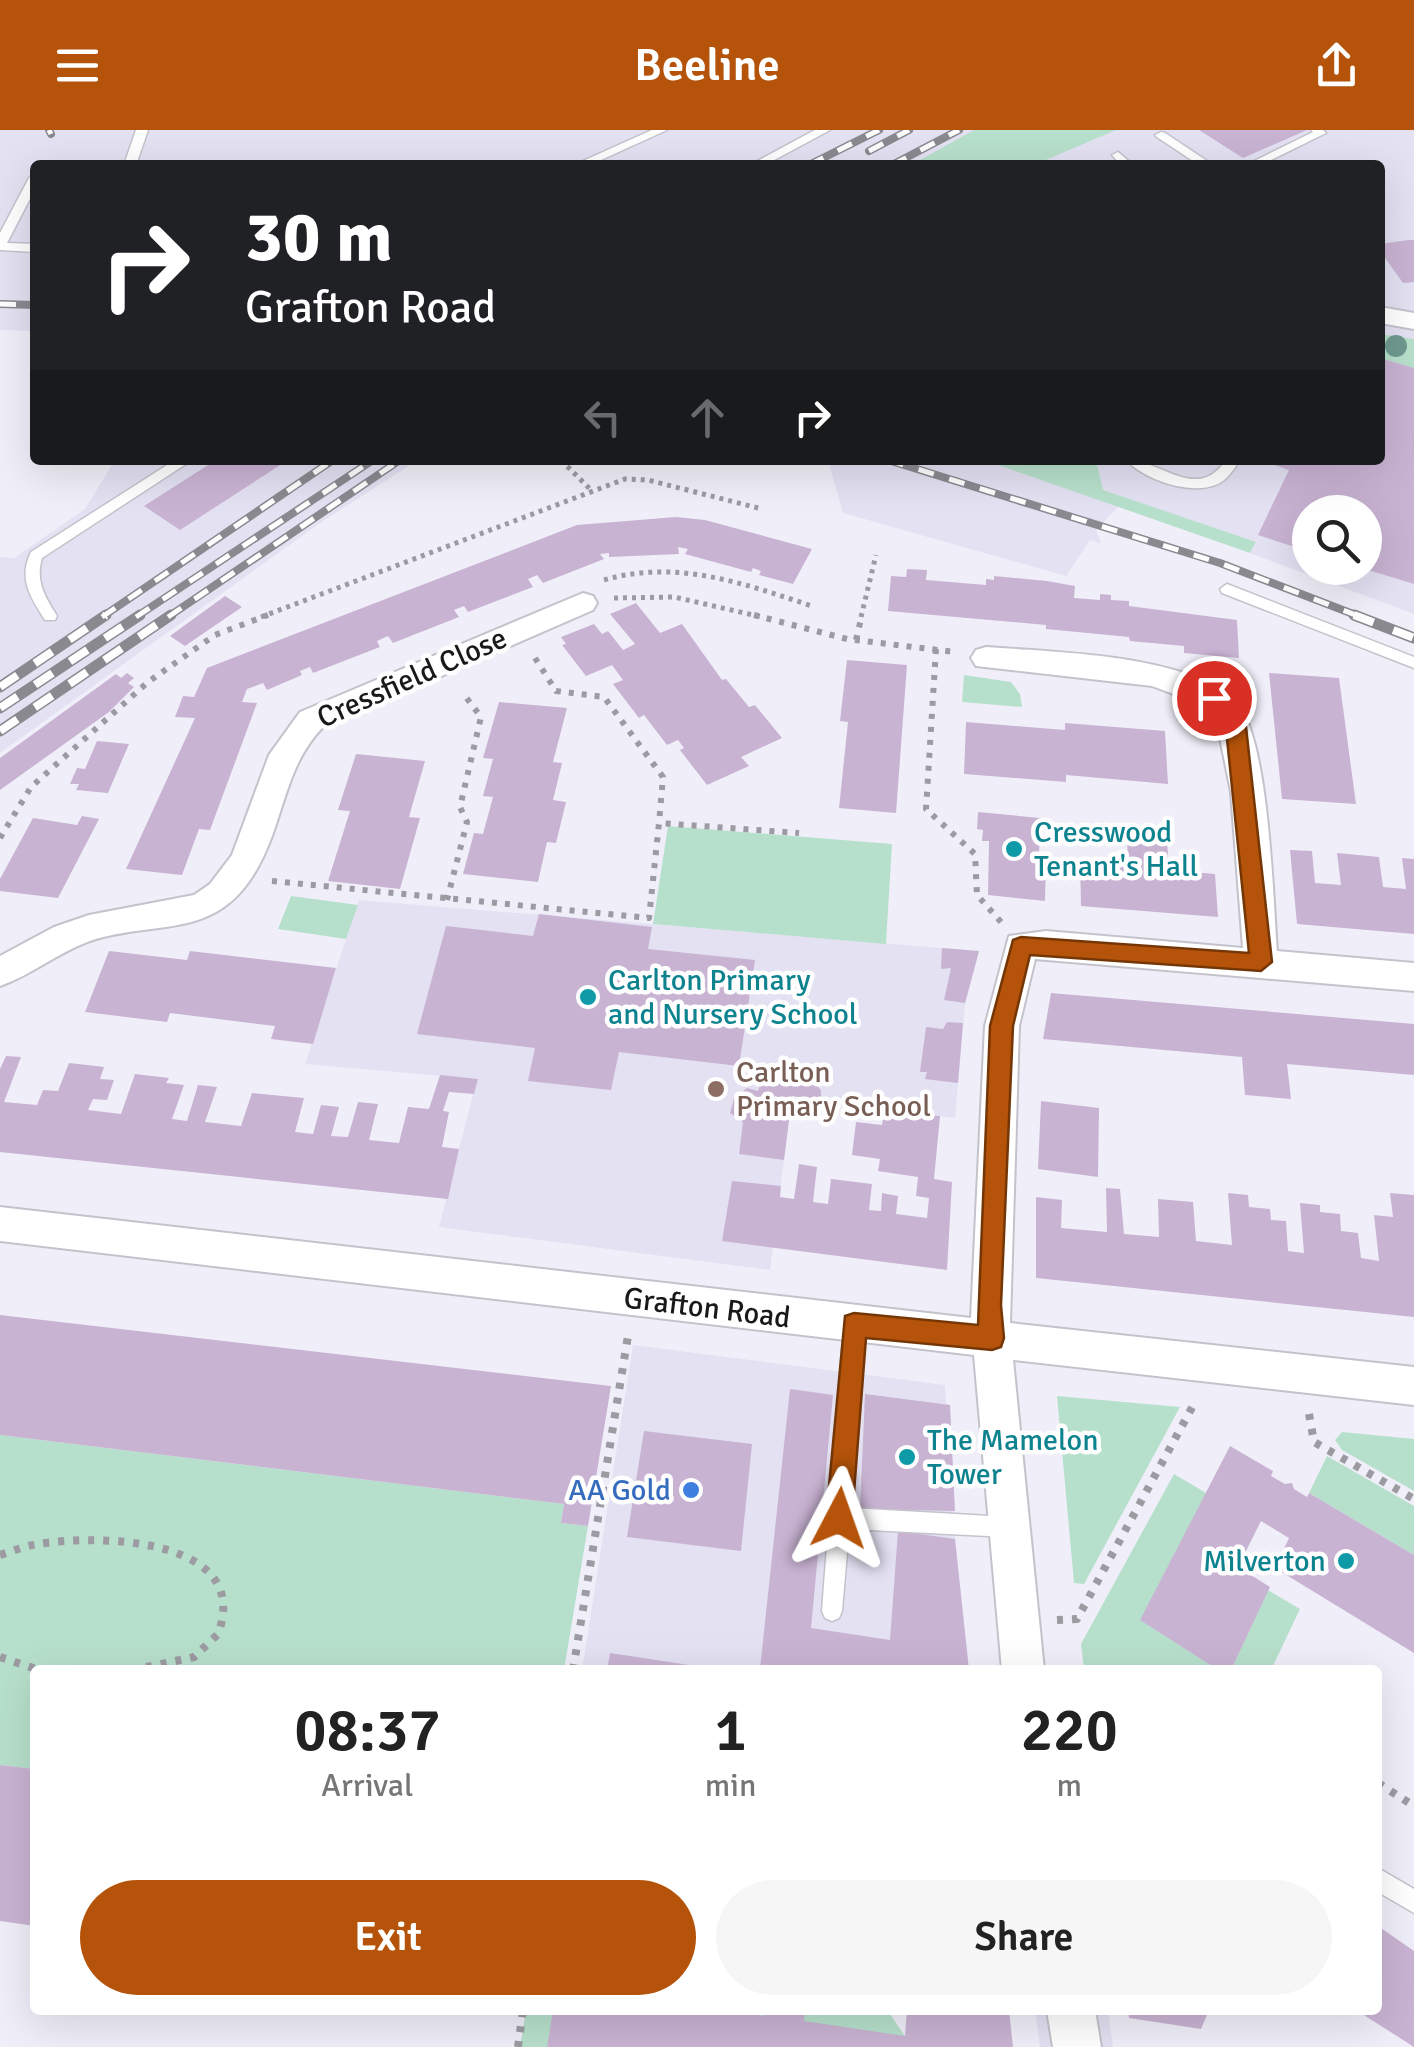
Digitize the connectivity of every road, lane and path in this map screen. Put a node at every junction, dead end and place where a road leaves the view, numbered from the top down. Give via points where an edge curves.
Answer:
1 (142, 130) edge
2 (661, 130) edge
3 (824, 130) edge
4 (1317, 130) edge
5 (1160, 134) dead end
6 (132, 160) edge
7 (592, 160) edge
8 (766, 160) edge
9 (1199, 160) edge
10 (1263, 160) edge
11 (30, 188) edge
12 (0, 245) edge
13 (30, 248) edge
14 (1385, 316) edge
15 (1414, 321) edge
16 (177, 465) edge
17 (566, 465) edge
18 (1138, 465) edge
19 (1230, 465) edge
20 (592, 491) junction
21 (762, 510) dead end
22 (876, 555) dead end
23 (1227, 589) dead end
24 (580, 605) junction
25 (812, 606) dead end
26 (50, 616) dead end
27 (517, 632) junction
28 (856, 640) junction
29 (936, 649) junction
30 (986, 658) joint
31 (440, 662) junction
32 (1414, 663) edge
33 (659, 823) junction
34 (799, 834) dead end
35 (0, 838) edge
36 (236, 877) junction
37 (446, 900) junction
38 (1021, 946) junction
39 (1261, 962) junction
40 (0, 972) edge
41 (1414, 977) edge
42 (0, 1224) edge
43 (634, 1300) junction
44 (854, 1325) junction
45 (992, 1338) junction
46 (1206, 1363) junction
47 (1303, 1374) junction
48 (1414, 1386) edge
49 (1414, 1500) edge
50 (839, 1518) junction
51 (1008, 1528) junction
52 (0, 1555) edge
53 (832, 1611) dead end
54 (1016, 1621) junction
55 (0, 1657) edge
56 (152, 1665) edge
57 (574, 1665) edge
58 (1022, 1665) edge
59 (30, 1667) edge
60 (1382, 1786) edge
61 (1414, 1806) edge
62 (1382, 1882) edge
63 (1414, 1902) edge
64 (522, 2015) edge
65 (1072, 2015) edge
66 (518, 2047) edge
67 (1076, 2047) edge

1 - 6 lane
2 - 7 lane
3 - 8 lane
4 - 10 lane
5 - 9 lane
11 - 12 lane
12 - 13 lane
14 - 15 street
16 - 26 lane via 36,556 33,588
17 - 20 path
18 - 19 lane via 1212,482
20 - 21 path via 638,479
20 - 35 path via 215,635 148,682 31,787
22 - 28 path
23 - 32 lane
24 - 25 path via 586,588 644,568 679,568
24 - 27 street, Cressfield Close
24 - 28 path via 656,592
27 - 31 street, Cressfield Close
27 - 33 path via 556,691 604,696 663,777
28 - 29 path
29 - 30 path
29 - 38 path via 926,809 976,854 977,895
30 - 39 street via 1173,679 1228,712 1246,802
31 - 36 street, Cressfield Close via 336,706 297,732
31 - 37 path via 481,718
33 - 34 path
33 - 37 path via 649,918
36 - 37 path
36 - 40 street, Cressfield Close via 202,907 89,928
38 - 39 street
38 - 45 street via 998,1075
39 - 41 street
42 - 43 street, Grafton Road
43 - 44 street, Grafton Road
43 - 57 path
44 - 45 street, Grafton Road
44 - 50 lane
45 - 46 street, Grafton Road
45 - 51 street
46 - 47 street, Grafton Road
46 - 54 path via 1193,1409 1078,1619
47 - 48 street, Grafton Road
47 - 49 path via 1314,1442
50 - 51 lane
50 - 53 lane
51 - 54 street
52 - 56 path via 37,1544 142,1544 203,1564 222,1590 225,1617 216,1636 202,1652
54 - 58 street
55 - 59 path
60 - 61 path
62 - 63 lane
64 - 66 path
65 - 67 street

